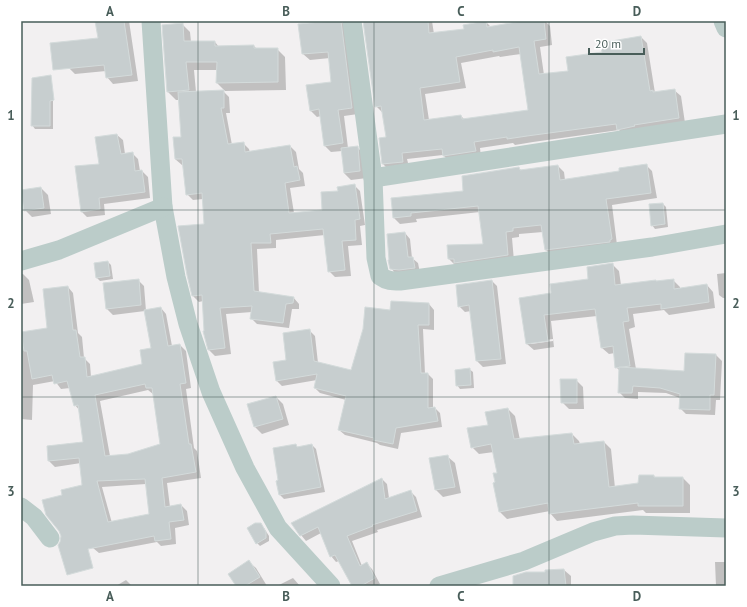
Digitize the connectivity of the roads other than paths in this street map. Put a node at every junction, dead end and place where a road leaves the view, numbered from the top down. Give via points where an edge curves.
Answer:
1 (151, 21) edge
2 (352, 21) edge
3 (724, 21) edge
4 (726, 28) edge
5 (726, 124) edge
6 (373, 178) junction
7 (162, 207) junction
8 (726, 234) edge
9 (21, 261) edge
10 (21, 507) edge
11 (726, 528) edge
12 (50, 538) dead end
13 (331, 586) edge
14 (439, 586) edge

1 - 7 street
2 - 6 street
3 - 4 street
5 - 6 street
6 - 8 street via 376,258 380,276 390,281 652,247
7 - 9 street via 59,250
7 - 13 street via 188,324 211,392 242,461 278,528
10 - 12 street via 34,517
11 - 14 street via 615,526 593,532 524,561

